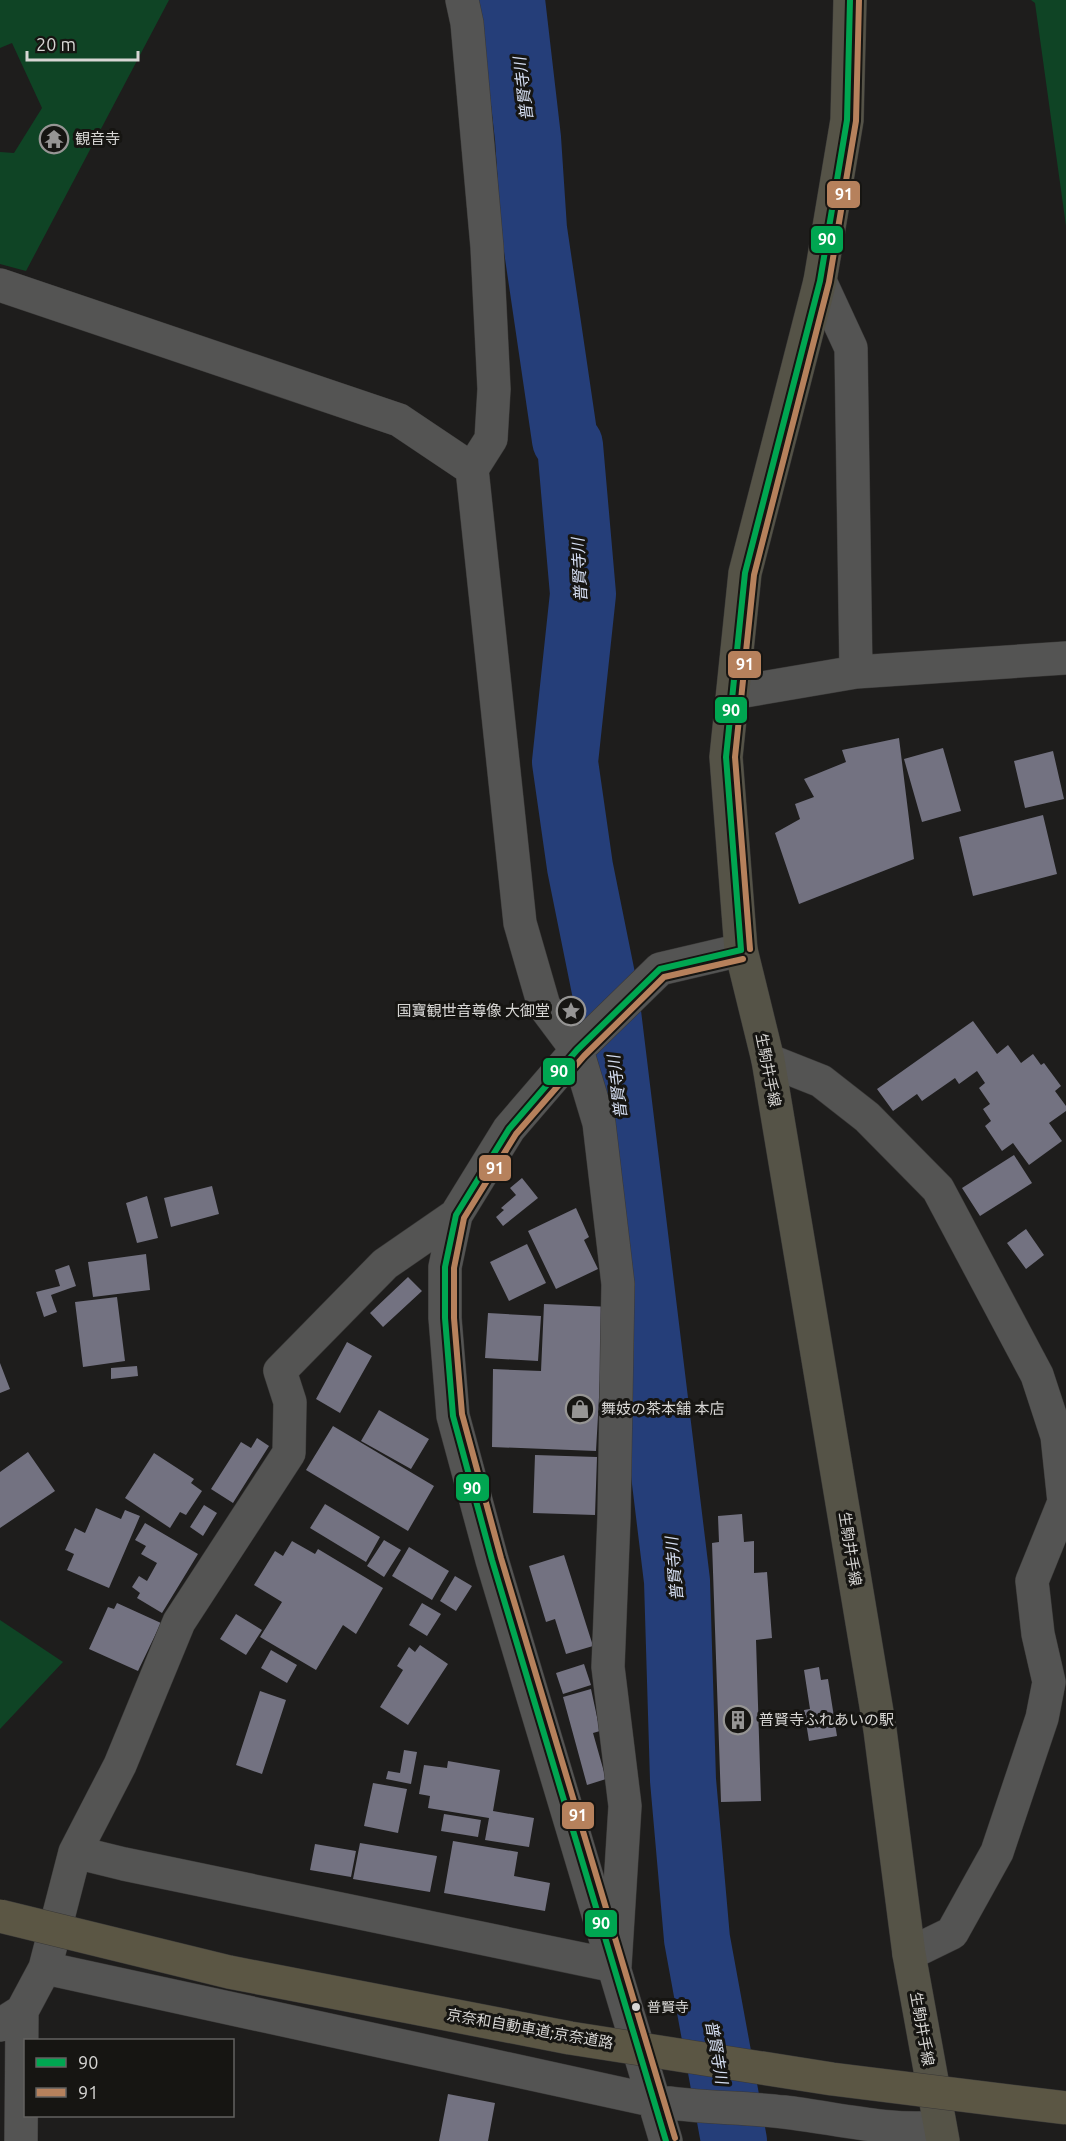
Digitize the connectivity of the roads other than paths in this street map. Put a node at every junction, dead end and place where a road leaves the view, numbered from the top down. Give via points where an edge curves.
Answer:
1 (462, 0) edge
2 (850, 0) edge
3 (820, 281) junction
4 (0, 285) edge
5 (472, 469) junction
6 (1066, 658) edge
7 (856, 672) junction
8 (733, 693) junction
9 (741, 950) junction
10 (577, 1050) junction
11 (768, 1060) junction
12 (456, 1215) junction
13 (75, 1852) junction
14 (0, 1916) edge
15 (909, 1954) junction
16 (615, 1966) junction
17 (45, 1968) junction
18 (11, 2018) edge
19 (655, 2101) junction
20 (1066, 2108) edge
21 (941, 2134) edge
22 (21, 2141) edge
23 (666, 2141) edge

1 - 5 street via 487,247 494,389 491,439
2 - 3 main road, 生駒井手線 via 847,120
3 - 7 street via 851,348
3 - 8 main road, 生駒井手線 via 745,573
4 - 5 street via 399,420
5 - 10 street via 520,923 544,1006
6 - 7 street
7 - 8 street
8 - 9 main road, 生駒井手線 via 726,758
9 - 10 street via 660,969
9 - 11 main road, 生駒井手線
10 - 12 street via 510,1129
10 - 16 street via 599,1123 618,1284 608,1667 625,1806
11 - 15 main road, 生駒井手線 via 880,1730
11 - 15 street via 821,1081 867,1117 938,1190 1037,1375 1057,1436 1064,1502 1032,1581 1038,1634 1050,1682 1042,1718 997,1852 952,1933
12 - 13 street via 384,1264 280,1371 290,1402 289,1453 179,1622 120,1765
12 - 16 street via 445,1266 453,1416 492,1560
13 - 16 street
13 - 17 street
14 - 20 highway, 京奈和自動車道;京奈道路, bridge via 229,1972 570,2038 832,2079
15 - 21 main road, 生駒井手線
16 - 19 street
17 - 18 street
17 - 19 street
18 - 22 street
19 - 21 street via 687,2107 781,2111
19 - 23 street

